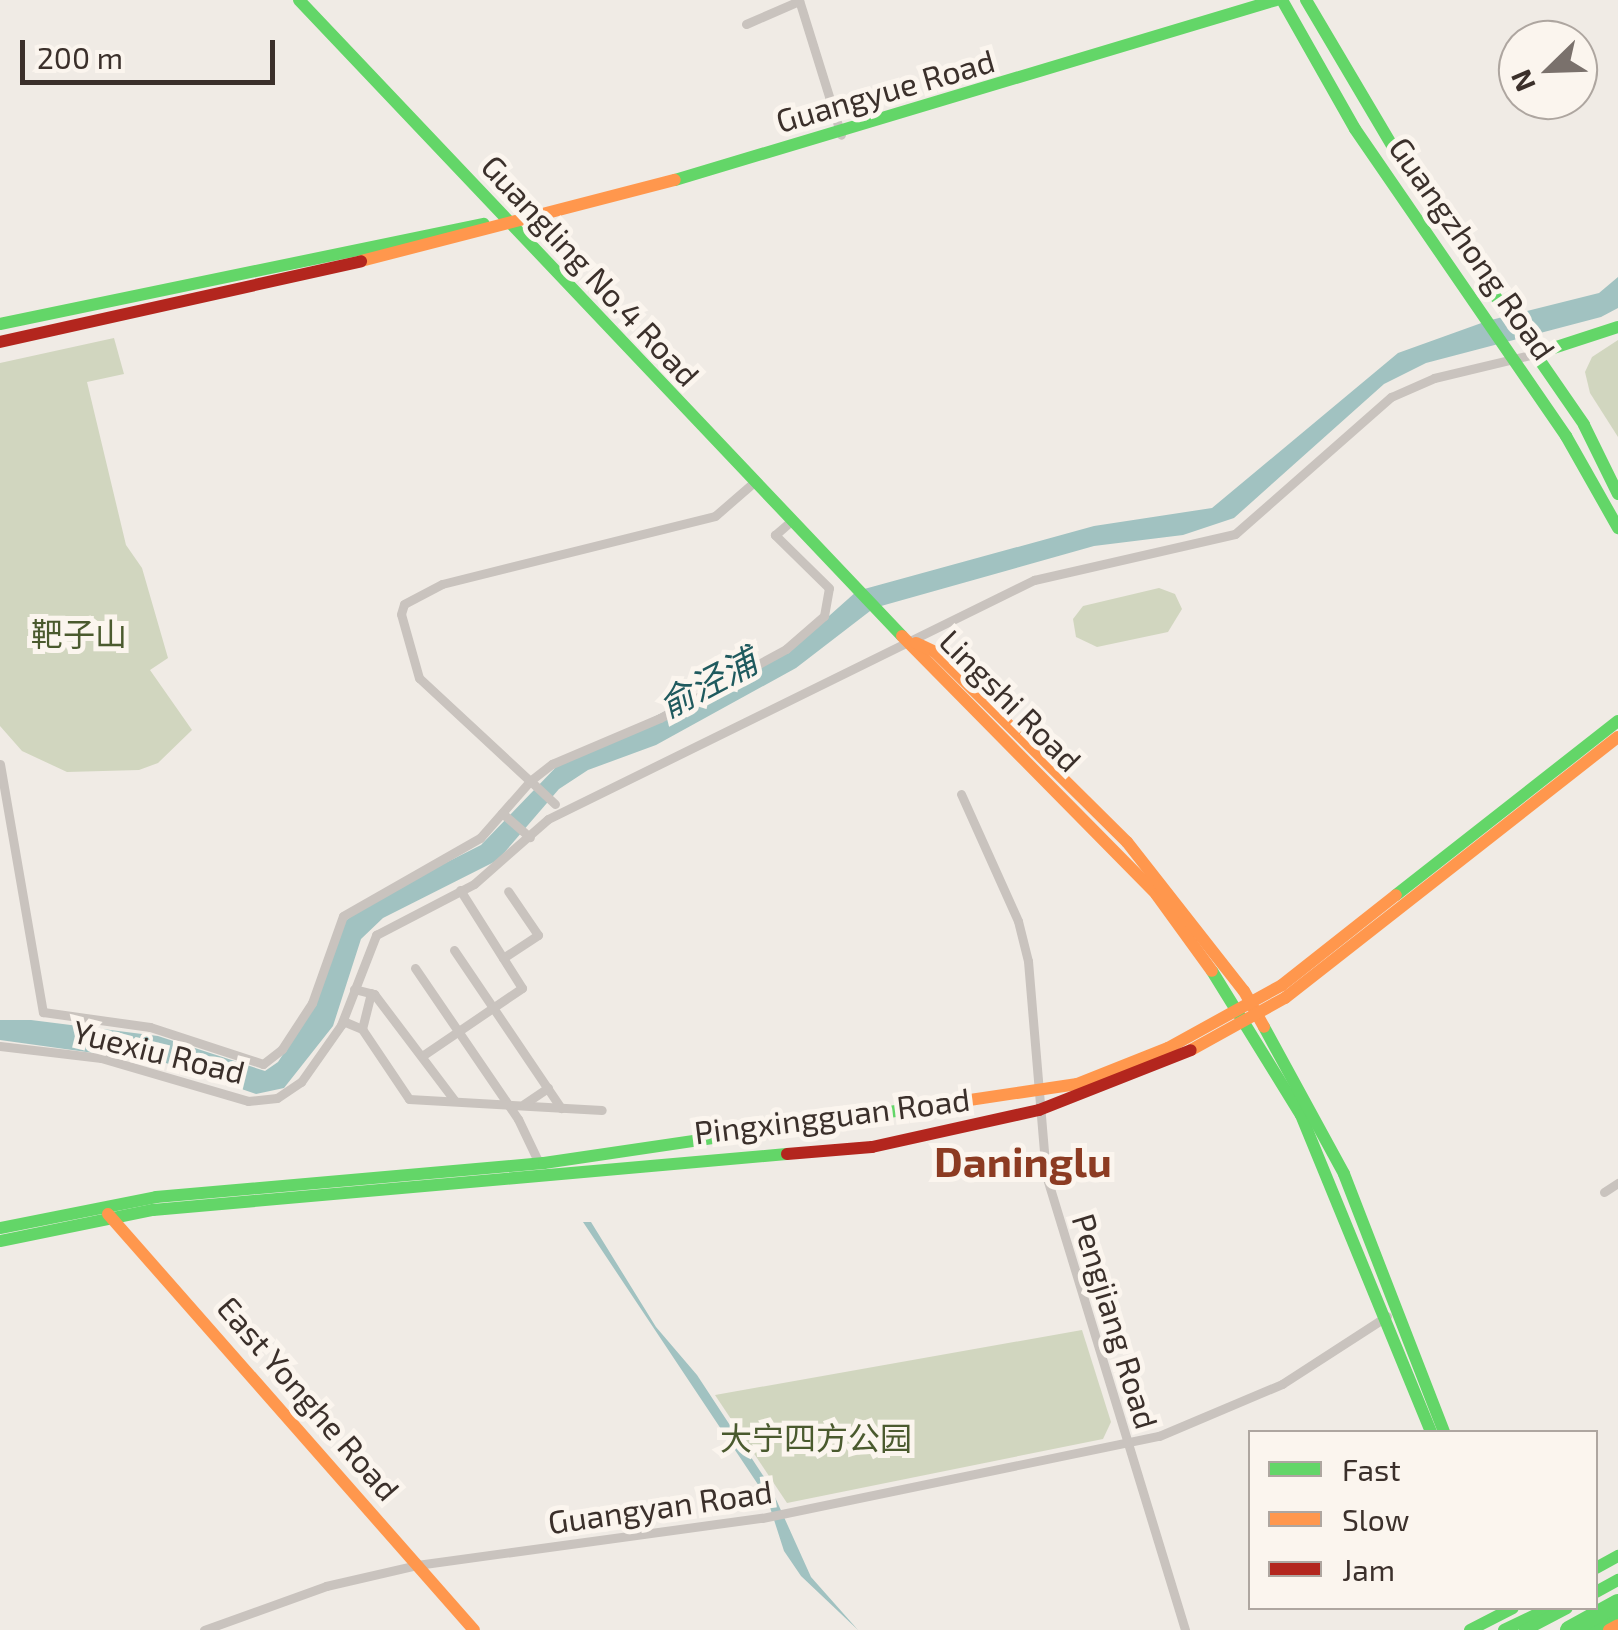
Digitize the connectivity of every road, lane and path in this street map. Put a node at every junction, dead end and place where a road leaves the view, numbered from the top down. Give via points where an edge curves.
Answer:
1 (298, 0) edge
2 (799, 0) edge
3 (1279, 0) edge
4 (1306, 0) edge
5 (746, 24) dead end
6 (841, 135) junction
7 (506, 222) junction
8 (0, 324) edge
9 (1618, 326) edge
10 (0, 342) edge
11 (1509, 351) junction
12 (1538, 353) junction
13 (752, 484) junction
14 (1618, 494) edge
15 (790, 522) junction
16 (1618, 528) edge
17 (910, 640) junction
18 (1618, 720) edge
19 (1618, 737) edge
20 (0, 764) edge
21 (531, 782) junction
22 (961, 794) dead end
23 (555, 804) dead end
24 (502, 813) junction
25 (530, 838) junction
26 (460, 890) junction
27 (508, 891) dead end
28 (454, 950) dead end
29 (503, 958) junction
30 (415, 968) dead end
31 (354, 989) junction
32 (371, 993) junction
33 (493, 1010) junction
34 (1250, 1012) junction
35 (343, 1021) junction
36 (362, 1029) junction
37 (459, 1032) junction
38 (0, 1046) edge
39 (422, 1056) junction
40 (548, 1088) junction
41 (1039, 1090) junction
42 (455, 1102) junction
43 (508, 1104) junction
44 (522, 1105) junction
45 (561, 1108) junction
46 (602, 1110) dead end
47 (1040, 1110) junction
48 (540, 1164) junction
49 (1618, 1184) edge
50 (1604, 1192) dead end
51 (105, 1210) junction
52 (0, 1228) edge
53 (0, 1241) edge
54 (1387, 1316) junction
55 (1429, 1430) edge
56 (1443, 1430) edge
57 (1127, 1443) junction
58 (1618, 1556) edge
59 (417, 1565) junction
60 (1598, 1571) edge
61 (1618, 1604) edge
62 (1542, 1610) edge
63 (1556, 1610) edge
64 (1618, 1615) edge
65 (1508, 1619) edge
66 (1618, 1625) edge
67 (204, 1630) edge
68 (474, 1630) edge
69 (1185, 1630) edge
70 (1470, 1630) edge
71 (1571, 1630) edge
72 (1591, 1630) edge
73 (1609, 1630) edge

1 - 7 main road, Guangling No.4 Road
2 - 5 street
2 - 6 street
3 - 6 main road, Guangyue Road
3 - 11 main road, Guangzhong Road via 1346,115
4 - 12 main road, Guangzhong Road via 1396,152
6 - 7 main road, Guangyue Road
7 - 8 main road, Guangyue Road via 450,226
7 - 10 main road, Guangyue Road via 426,247
7 - 13 main road, Guangling No.4 Road
9 - 12 main road
11 - 12 street, Yuexiu Road
11 - 16 main road, Guangzhong Road
11 - 17 street, Yuexiu Road via 1391,397 1235,534 1062,570
12 - 14 main road, Guangzhong Road
13 - 15 main road, Guangling No.4 Road
13 - 21 street via 715,516 461,579 404,604 400,614 419,678
15 - 17 main road, Guangling No.4 Road
15 - 21 street via 775,535 829,588 824,616 807,635 660,718 573,753
17 - 25 street, Yuexiu Road via 548,818
17 - 34 main road, Lingshi Road via 1116,848
18 - 34 main road, Pingxingguan Road
19 - 34 main road, Pingxingguan Road via 1375,934
20 - 24 street via 43,1012 150,1028 263,1064 282,1049 312,1003 343,916 480,838
21 - 23 street
21 - 24 street
22 - 41 street, Pengjiang Road via 1004,880 1021,934
24 - 25 street
25 - 26 street, Yuexiu Road
26 - 29 street
26 - 31 street, Yuexiu Road via 376,935
27 - 29 street via 538,936
28 - 33 street
29 - 33 street via 522,988
30 - 37 street
31 - 32 street
31 - 35 street, Yuexiu Road
32 - 36 street
32 - 39 street
33 - 37 street
33 - 40 street
34 - 41 main road, Pingxingguan Road via 1119,1068
34 - 47 main road, Pingxingguan Road via 1178,1058
34 - 54 main road, Lingshi Road
34 - 56 main road, Lingshi Road via 1344,1174
35 - 36 street
35 - 38 street, Yuexiu Road via 294,1088 258,1101 101,1058
36 - 42 street via 410,1098
37 - 39 street
37 - 43 street
39 - 42 street
40 - 44 street
40 - 45 street
41 - 47 street, Pengjiang Road
41 - 48 main road, Pingxingguan Road
42 - 43 street
43 - 44 street
43 - 48 street
44 - 45 street
45 - 46 street
47 - 51 main road, Pingxingguan Road via 872,1147
47 - 57 street, Pengjiang Road via 1053,1202
48 - 51 main road, Pingxingguan Road
49 - 50 street
51 - 52 main road, Pingxingguan Road
51 - 53 main road, Pingxingguan Road
51 - 59 main road, East Yonghe Road
54 - 55 main road, Lingshi Road
54 - 57 street, Guangyan Road via 1282,1384
57 - 59 street, Guangyan Road via 792,1513
57 - 69 street, Pengjiang Road
58 - 60 main road
59 - 67 street, Guangyan Road via 326,1586
59 - 68 main road, East Yonghe Road
61 - 71 main road, bridge
62 - 65 main road
63 - 65 main road
64 - 72 main road
65 - 70 main road
66 - 73 main road

